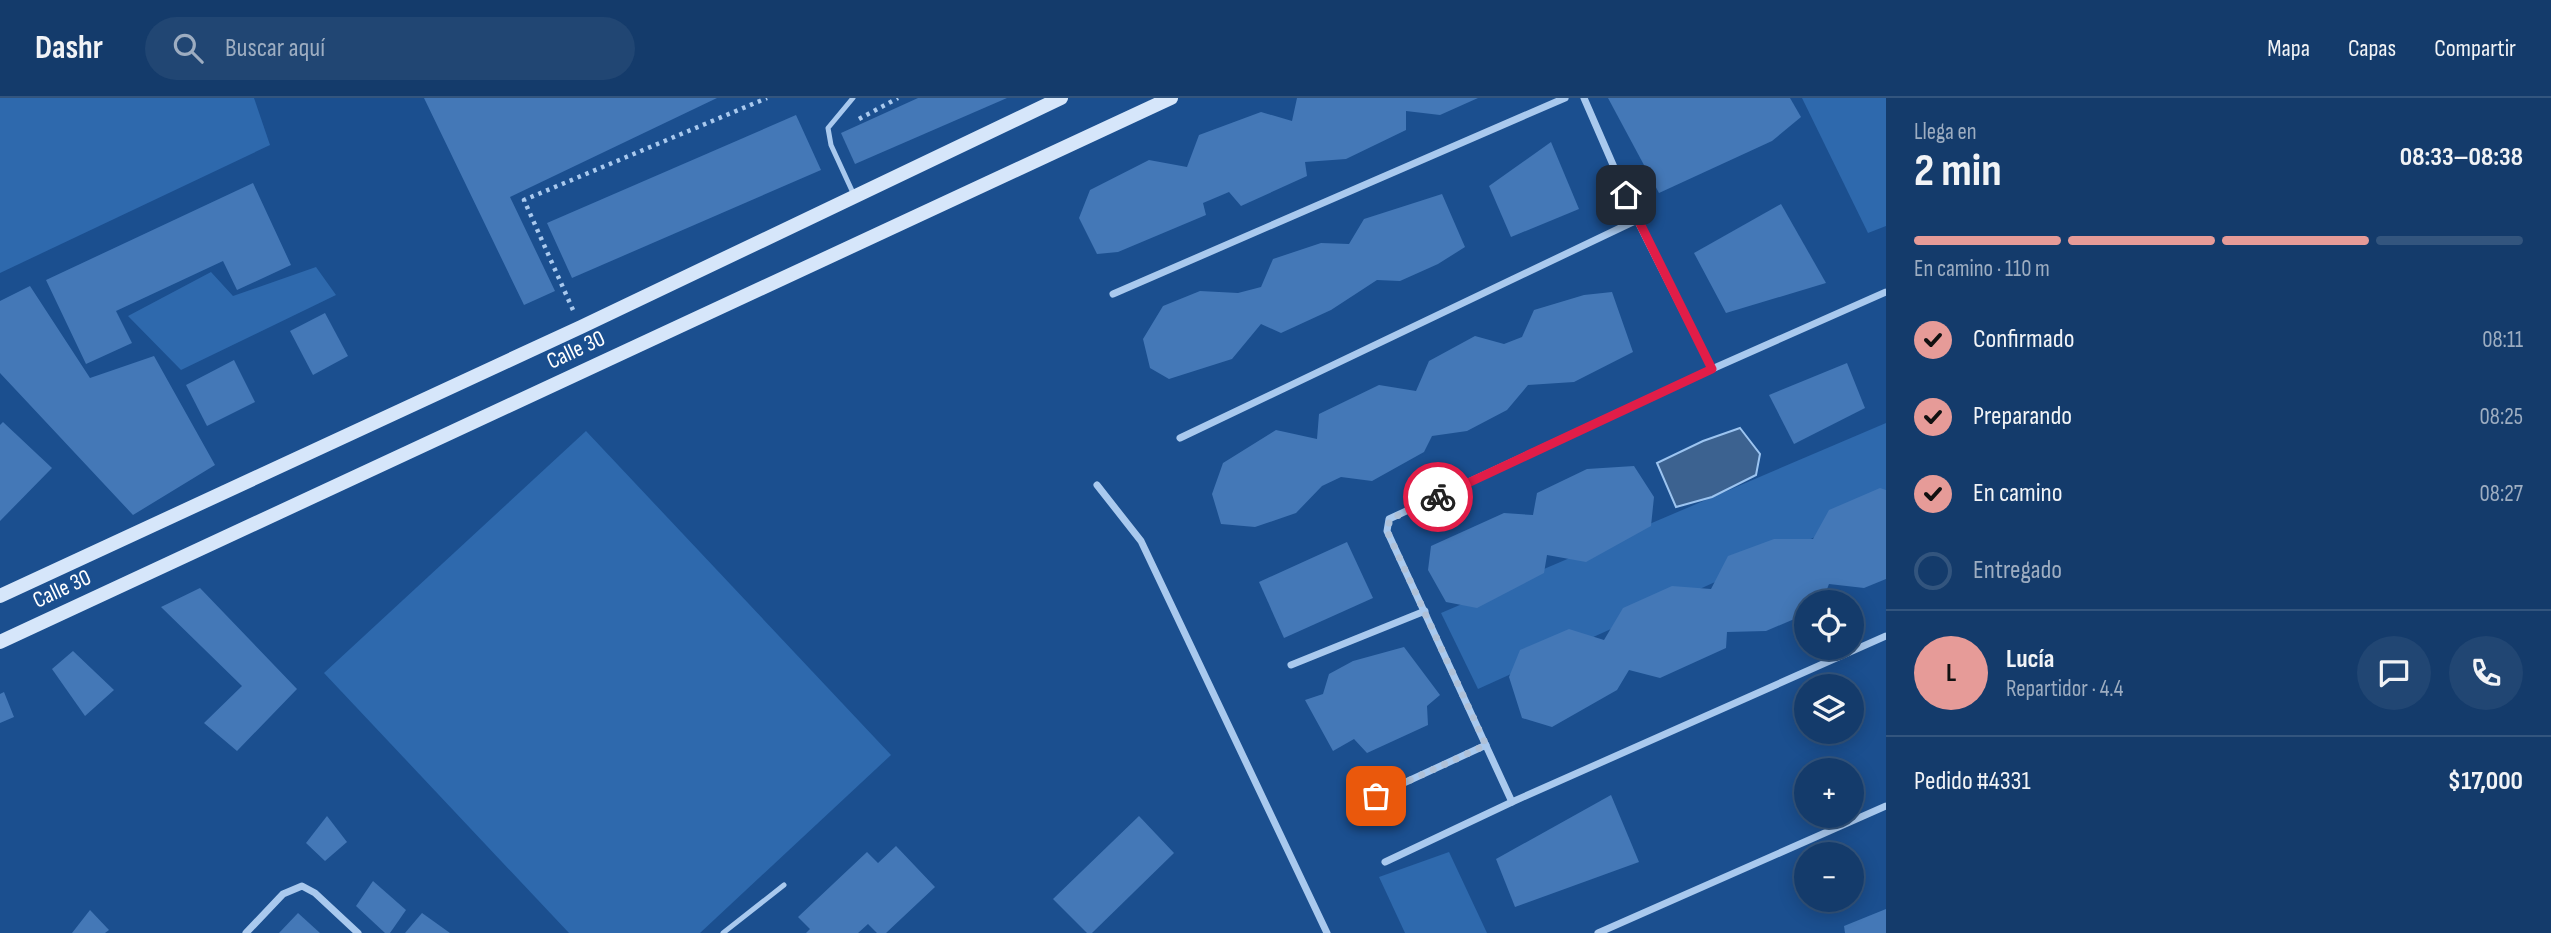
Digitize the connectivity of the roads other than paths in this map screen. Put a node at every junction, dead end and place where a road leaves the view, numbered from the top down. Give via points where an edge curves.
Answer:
1 (853, 98) edge
2 (1061, 98) edge
3 (1171, 98) edge
4 (1565, 98) edge
5 (1584, 98) edge
6 (854, 195) junction
7 (1637, 220) junction
8 (1886, 292) edge
9 (1113, 294) dead end
10 (1712, 369) junction
11 (1180, 438) dead end
12 (1097, 485) dead end
13 (0, 596) edge
14 (1425, 611) junction
15 (1886, 636) edge
16 (0, 642) edge
17 (1291, 665) dead end
18 (1486, 745) junction
19 (1512, 802) junction
20 (1354, 806) dead end
21 (1886, 806) edge
22 (1385, 862) dead end
23 (784, 885) dead end
24 (246, 933) edge
25 (358, 933) edge
26 (723, 933) edge
27 (1327, 933) edge
28 (1598, 933) edge

1 - 6 lane via 828,128
2 - 6 main road, Calle 30
3 - 16 main road, Calle 30
4 - 9 street
5 - 7 street
6 - 13 main road, Calle 30
7 - 10 street
7 - 11 street
8 - 10 street
10 - 14 street via 1390,519 1387,531
12 - 27 street via 1141,541
14 - 17 street
14 - 18 street
15 - 19 street
18 - 19 street
18 - 20 street
19 - 22 street
21 - 28 street
23 - 26 lane
24 - 25 street via 283,894 302,886

